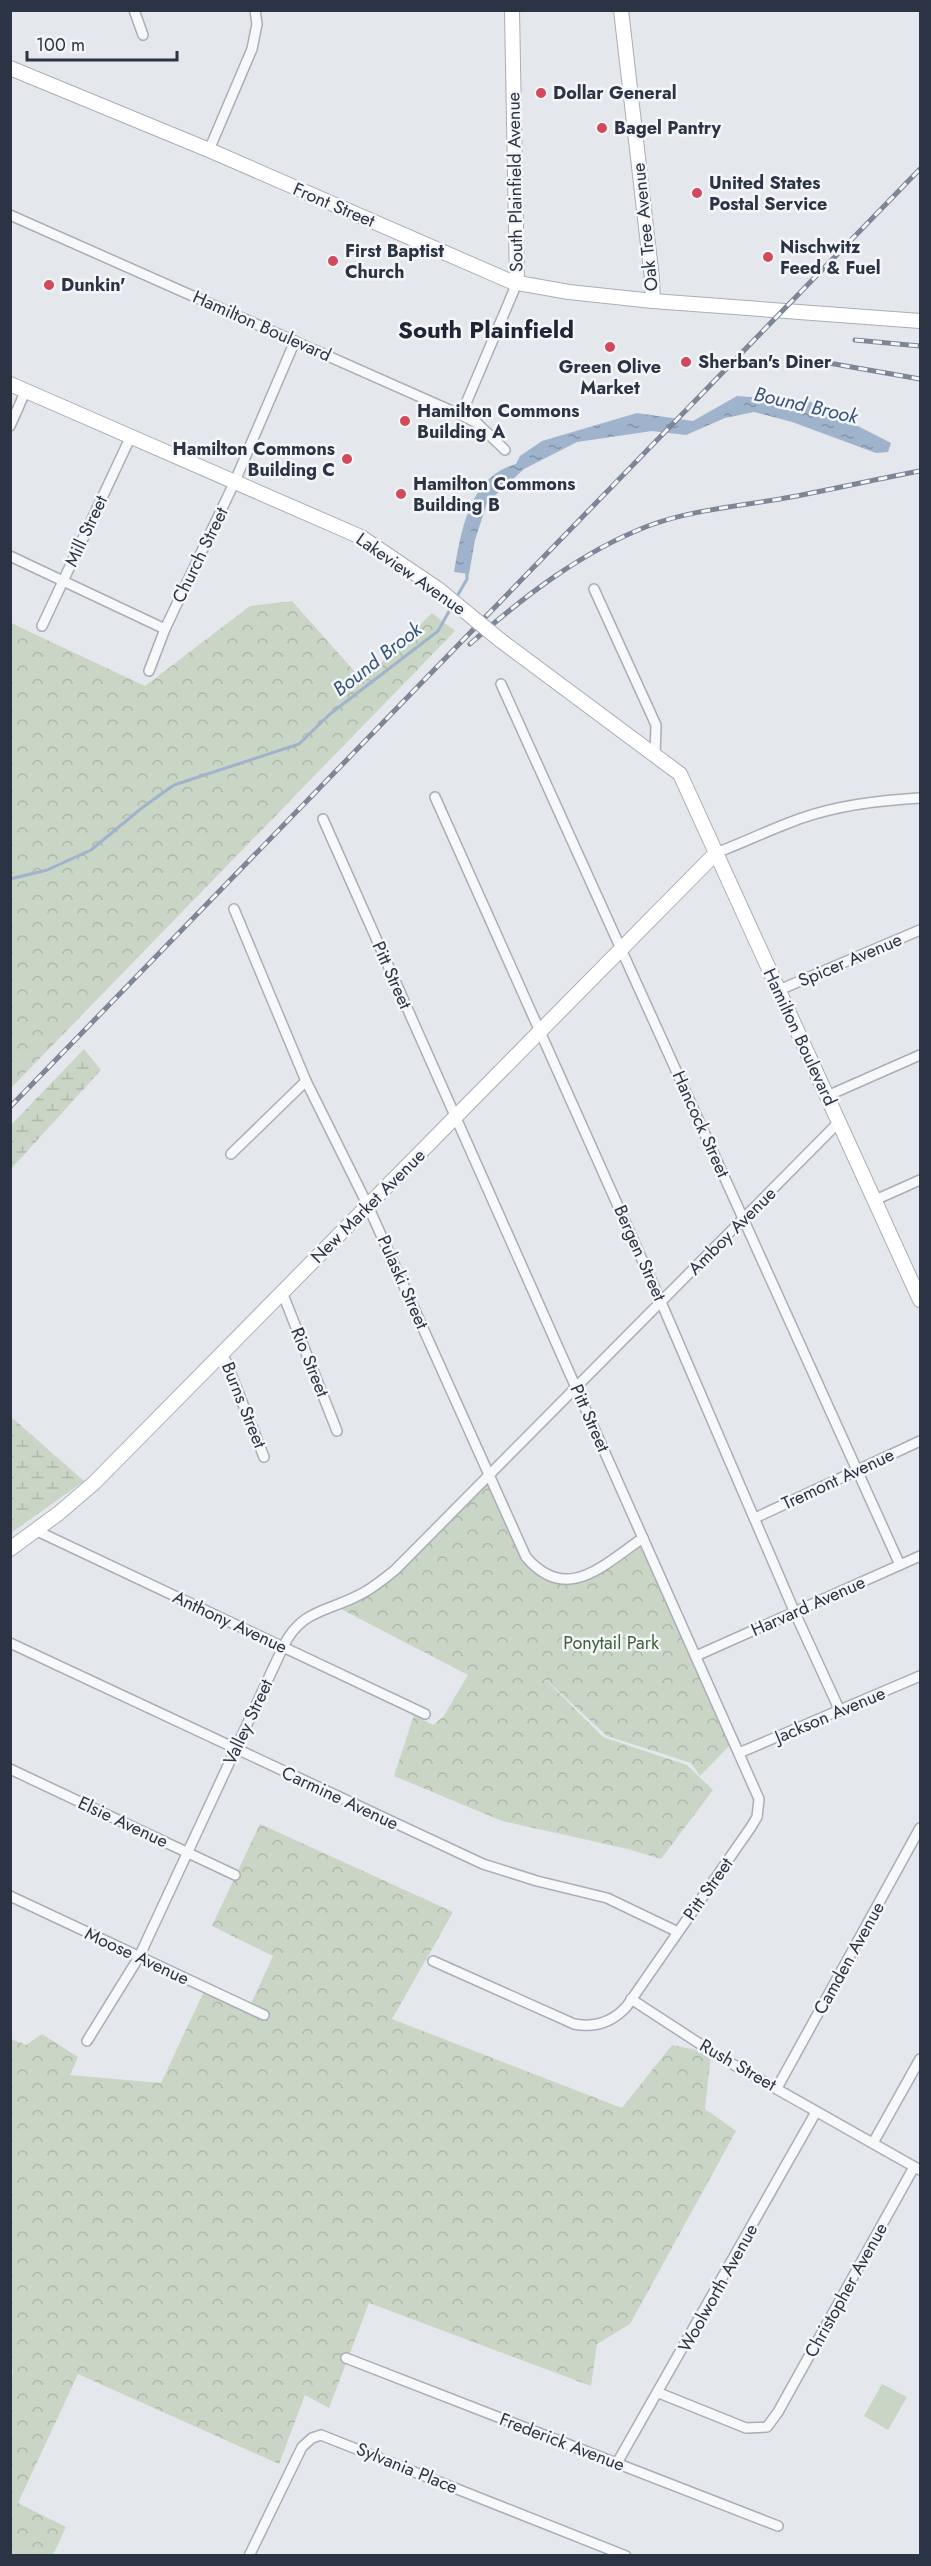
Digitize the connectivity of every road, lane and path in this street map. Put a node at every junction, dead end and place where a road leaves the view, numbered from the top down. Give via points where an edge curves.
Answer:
1 (134, 10) edge
2 (255, 10) edge
3 (512, 10) edge
4 (621, 10) edge
5 (143, 35) dead end
6 (10, 68) edge
7 (209, 150) junction
8 (10, 215) edge
9 (517, 283) junction
10 (653, 301) junction
11 (921, 321) edge
12 (295, 341) junction
13 (10, 384) edge
14 (26, 390) junction
15 (461, 415) junction
16 (10, 426) edge
17 (131, 435) junction
18 (505, 450) dead end
19 (235, 481) junction
20 (10, 556) edge
21 (63, 580) junction
22 (594, 589) dead end
23 (42, 626) dead end
24 (165, 628) junction
25 (149, 671) dead end
26 (501, 684) dead end
27 (655, 756) junction
28 (680, 774) joint
29 (435, 797) dead end
30 (921, 798) edge
31 (323, 819) dead end
32 (716, 854) junction
33 (234, 909) dead end
34 (921, 930) edge
35 (621, 949) junction
36 (779, 990) junction
37 (540, 1031) junction
38 (921, 1055) edge
39 (306, 1081) junction
40 (827, 1096) junction
41 (456, 1117) junction
42 (839, 1122) junction
43 (231, 1154) dead end
44 (921, 1180) edge
45 (875, 1200) junction
46 (368, 1206) junction
47 (744, 1220) junction
48 (282, 1292) junction
49 (921, 1300) edge
50 (661, 1302) junction
51 (223, 1354) junction
52 (576, 1388) junction
53 (337, 1431) dead end
54 (921, 1441) edge
55 (264, 1457) dead end
56 (857, 1470) junction
57 (490, 1475) junction
58 (755, 1518) junction
59 (35, 1530) junction
60 (643, 1538) junction
61 (421, 1544) joint
62 (10, 1549) edge
63 (921, 1556) edge
64 (900, 1565) junction
65 (795, 1613) junction
66 (10, 1643) edge
67 (283, 1647) junction
68 (696, 1656) junction
69 (921, 1676) edge
70 (840, 1711) junction
71 (425, 1714) dead end
72 (236, 1749) junction
73 (739, 1753) junction
74 (10, 1769) edge
75 (921, 1828) edge
76 (187, 1852) junction
77 (235, 1875) dead end
78 (10, 1896) edge
79 (678, 1932) junction
80 (139, 1957) junction
81 (433, 1961) dead end
82 (631, 1999) junction
83 (264, 2015) dead end
84 (87, 2040) dead end
85 (921, 2059) edge
86 (777, 2088) junction
87 (816, 2112) junction
88 (873, 2144) junction
89 (917, 2169) edge
90 (346, 2358) dead end
91 (659, 2392) junction
92 (617, 2463) junction
93 (778, 2526) dead end
94 (249, 2556) edge
95 (626, 2556) edge

1 - 5 street
2 - 7 street via 257,24 252,49
3 - 9 main road, South Plainfield Avenue
4 - 10 main road, Oak Tree Avenue
6 - 7 main road, Front Street
7 - 9 main road, Front Street
8 - 12 street, Hamilton Boulevard
9 - 10 main road, Front Street
9 - 15 street, South Plainfield Avenue
10 - 11 main road, Front Street
12 - 15 street, Hamilton Boulevard
12 - 19 street, Church Street
13 - 14 main road, Lakeview Avenue
14 - 16 street
14 - 17 main road, Lakeview Avenue
15 - 18 street, Hamilton Boulevard via 477,423
17 - 19 main road, Lakeview Avenue
17 - 21 street, Mill Street
19 - 24 street, Church Street
19 - 27 main road, Lakeview Avenue, bridge via 361,537 438,589
20 - 21 street
21 - 23 street, Mill Street
21 - 24 street
22 - 27 street via 656,725
24 - 25 street, Church Street
26 - 35 street, Hancock Street
27 - 28 main road, Lakeview Avenue
28 - 32 main road, Hamilton Boulevard
29 - 37 street, Bergen Street
30 - 32 street via 823,812
31 - 41 street, Pitt Street
32 - 35 main road, New Market Avenue
32 - 36 main road, Hamilton Boulevard
33 - 39 street, Pulaski Street
34 - 36 street, Spicer Avenue
35 - 37 main road, New Market Avenue
35 - 47 street, Hancock Street
36 - 40 main road, Hamilton Boulevard
37 - 41 main road, New Market Avenue
37 - 50 street, Bergen Street
38 - 40 street
39 - 43 street
39 - 46 street, Pulaski Street
40 - 42 main road, Hamilton Boulevard
41 - 46 main road, New Market Avenue
41 - 52 street, Pitt Street
42 - 45 main road, Hamilton Boulevard
42 - 47 street, Amboy Avenue
44 - 45 street
45 - 49 main road, Hamilton Boulevard
46 - 48 main road, New Market Avenue
46 - 57 street, Pulaski Street
47 - 50 street, Amboy Avenue
47 - 56 street, Hancock Street
48 - 51 main road, New Market Avenue
48 - 53 street, Rio Street
50 - 52 street, Amboy Avenue
50 - 58 street, Bergen Street
51 - 55 street, Burns Street
51 - 59 main road, New Market Avenue via 94,1483
52 - 57 street, Amboy Avenue
52 - 60 street, Pitt Street
54 - 56 street, Tremont Avenue
56 - 58 street, Tremont Avenue
56 - 64 street, Hancock Street
57 - 60 street, Pulaski Street via 526,1557 543,1574 574,1580 593,1573
57 - 61 street, Amboy Avenue
58 - 65 street, Bergen Street
59 - 62 main road, New Market Avenue
59 - 67 street, Anthony Avenue
60 - 68 street, Pitt Street
61 - 67 street, Valley Street via 385,1579 362,1594 305,1618
63 - 64 street, Harvard Avenue
64 - 65 street, Harvard Avenue
65 - 68 street, Harvard Avenue
65 - 70 street, Bergen Street
66 - 72 street, Carmine Avenue
67 - 71 street, Anthony Avenue
67 - 72 street, Valley Street
68 - 73 street, Pitt Street
69 - 70 street, Jackson Avenue
70 - 73 street, Jackson Avenue
72 - 76 street, Valley Street
72 - 79 street, Carmine Avenue via 483,1864 607,1898
73 - 79 street, Pitt Street via 759,1799 757,1817
74 - 76 street, Elsie Avenue
75 - 86 street, Camden Avenue
76 - 77 street, Elsie Avenue
76 - 80 street, Valley Street
78 - 80 street, Moose Avenue
79 - 82 street, Pitt Street
80 - 83 street, Moose Avenue
80 - 84 street, Valley Street
81 - 82 street via 569,2022 584,2025 612,2019
82 - 86 street, Rush Street via 720,2057
85 - 88 street
86 - 87 street, Rush Street
87 - 88 street, Rush Street
87 - 91 street, Woolworth Avenue
88 - 89 street, Rush Street
89 - 91 street, Christopher Avenue via 767,2427 746,2428
90 - 92 street, Frederick Avenue
91 - 92 street, Woolworth Avenue
92 - 93 street, Frederick Avenue
94 - 95 street, Sylvania Place via 302,2447 321,2435

